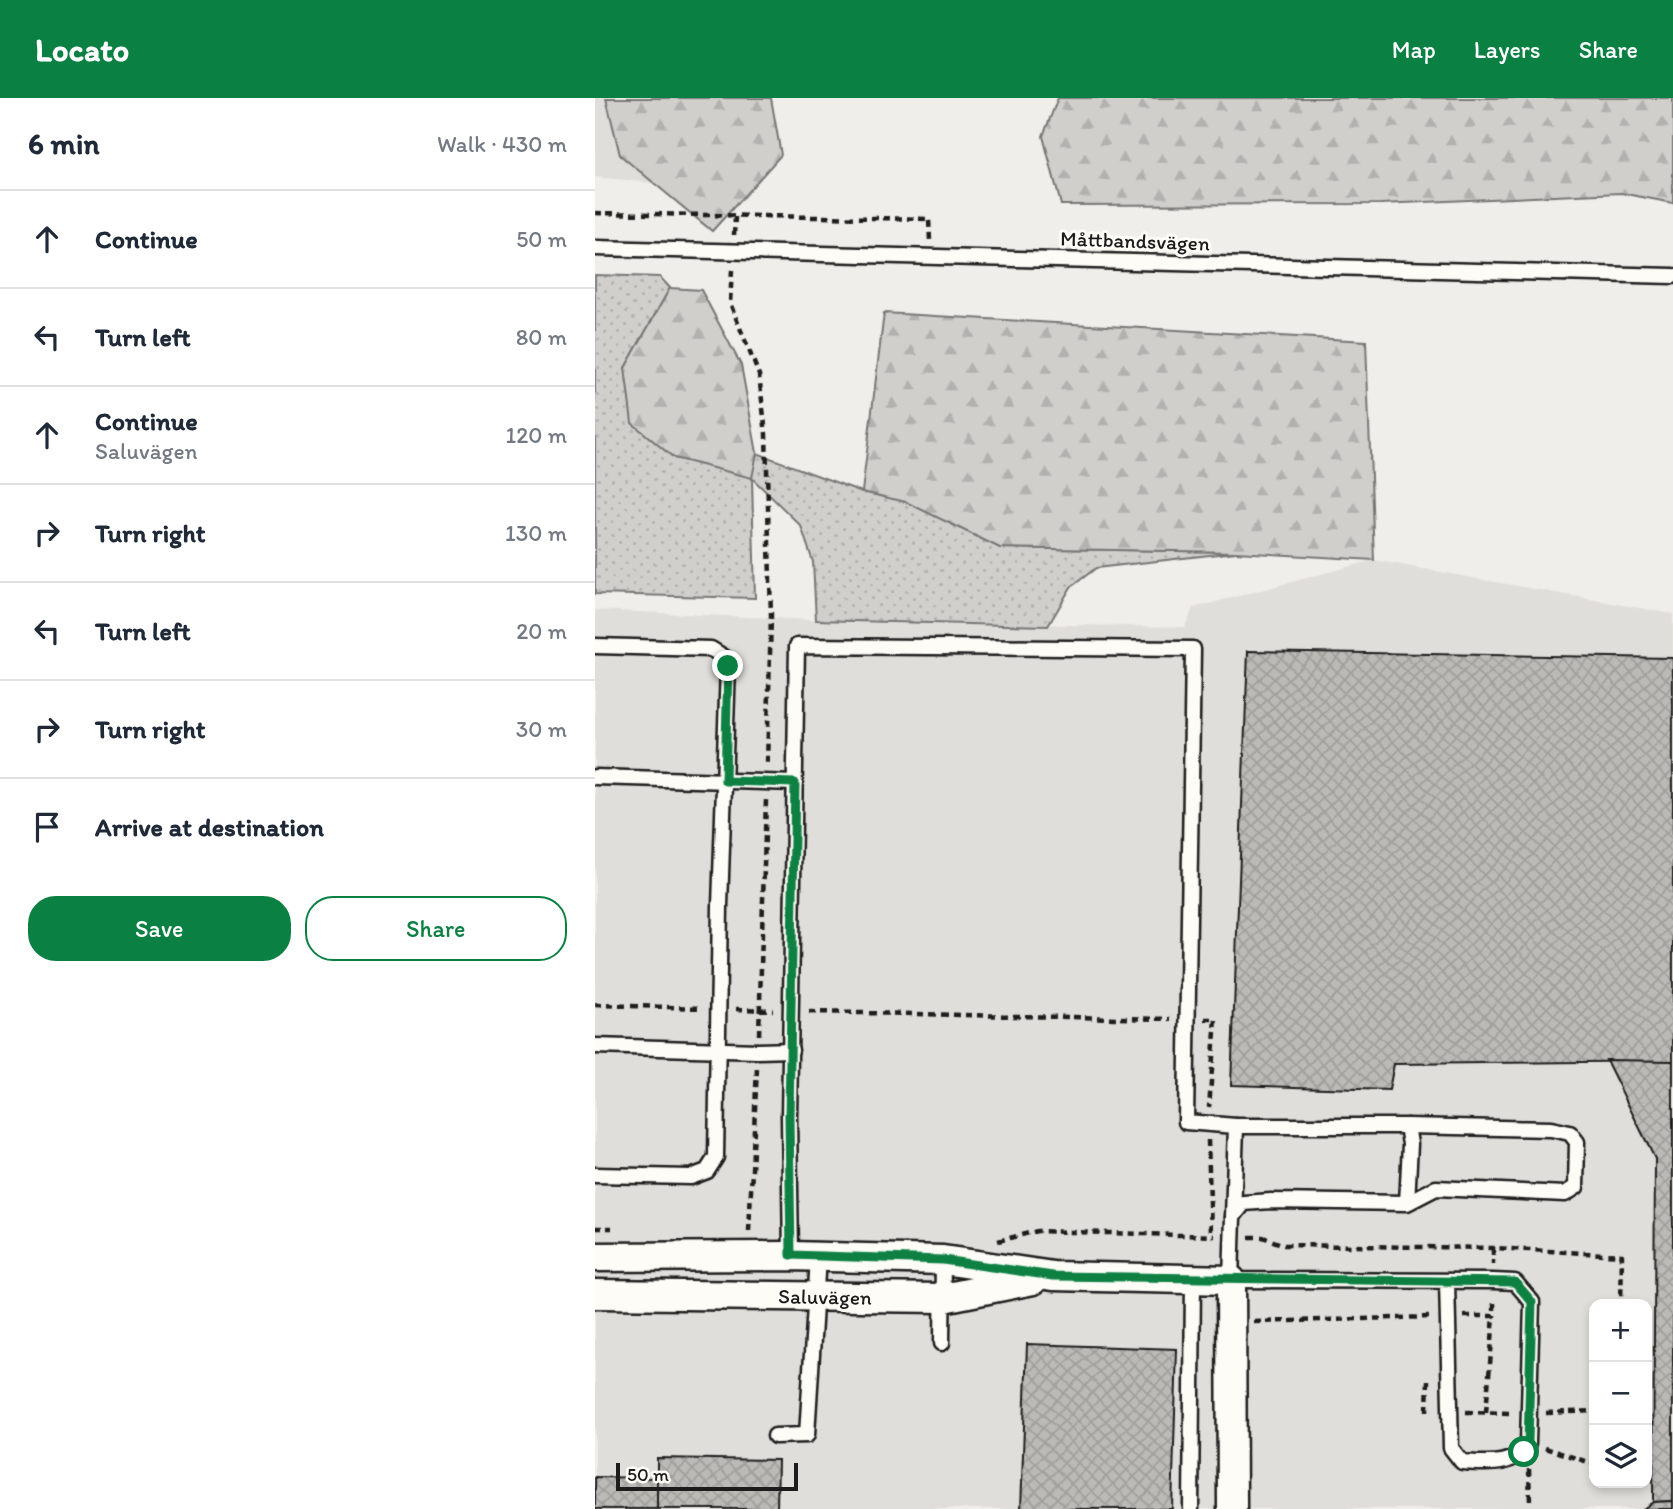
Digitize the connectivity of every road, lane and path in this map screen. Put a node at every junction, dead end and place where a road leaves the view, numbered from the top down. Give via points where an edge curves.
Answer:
1 (595, 248) edge
2 (731, 270) dead end
3 (1673, 276) edge
4 (595, 646) edge
5 (595, 777) edge
6 (725, 781) junction
7 (766, 782) junction
8 (795, 783) junction
9 (595, 1005) edge
10 (718, 1008) junction
11 (760, 1010) junction
12 (791, 1011) junction
13 (1186, 1020) junction
14 (595, 1046) edge
15 (717, 1048) junction
16 (791, 1050) junction
17 (758, 1051) junction
18 (1207, 1125) junction
19 (1236, 1126) junction
20 (1407, 1126) junction
21 (595, 1175) edge
22 (1406, 1203) junction
23 (1233, 1217) junction
24 (749, 1234) dead end
25 (1211, 1236) dead end
26 (804, 1256) junction
27 (595, 1257) edge
28 (943, 1260) junction
29 (1053, 1276) junction
30 (1193, 1279) junction
31 (1231, 1280) junction
32 (1447, 1281) junction
33 (1493, 1281) junction
34 (595, 1293) edge
35 (815, 1298) junction
36 (943, 1298) junction
37 (1621, 1299) edge
38 (1494, 1316) junction
39 (1431, 1317) junction
40 (1447, 1317) junction
41 (1231, 1322) junction
42 (1430, 1330) dead end
43 (942, 1343) dead end
44 (1428, 1370) dead end
45 (1448, 1411) junction
46 (1589, 1411) edge
47 (1486, 1412) junction
48 (1528, 1414) junction
49 (775, 1436) dead end
50 (1528, 1443) junction
51 (1589, 1462) edge
52 (1530, 1503) dead end
53 (1191, 1509) edge
54 (1232, 1509) edge

1 - 3 lane, Måttbandsvägen
2 - 7 path via 730,303 759,375 766,434 771,616
4 - 6 lane via 711,649 724,656 728,666
5 - 6 lane
6 - 7 lane
6 - 10 lane
7 - 8 lane
7 - 11 path
8 - 12 lane
8 - 13 lane via 797,646 1193,649
9 - 10 path
10 - 11 path
10 - 15 lane
11 - 12 path
11 - 17 path
12 - 13 path
12 - 16 lane
13 - 18 lane via 1186,1122
13 - 18 path via 1216,1019
14 - 15 lane
15 - 17 lane
15 - 21 lane via 716,1157 707,1171 691,1177
16 - 17 lane
16 - 26 lane via 789,1117
17 - 24 path
18 - 19 lane
18 - 25 path
19 - 20 lane
19 - 23 lane
20 - 22 lane
20 - 22 lane via 1551,1129 1570,1133 1577,1142 1576,1186 1565,1194 1436,1188
22 - 23 lane via 1244,1203
23 - 31 lane
26 - 27 street, Saluvägen
26 - 28 street, Saluvägen
26 - 35 lane
28 - 29 street, Saluvägen
28 - 36 lane
29 - 30 street, Saluvägen
29 - 36 street, Saluvägen
30 - 31 street, Saluvägen
30 - 53 lane
31 - 32 lane
31 - 41 street
32 - 33 lane
32 - 40 lane
33 - 37 path via 1493,1248 1622,1255
33 - 38 path
33 - 48 lane via 1515,1282 1532,1302
34 - 35 street, Saluvägen
35 - 36 street, Saluvägen
35 - 49 lane via 807,1435
36 - 43 lane
38 - 40 path
38 - 47 path
39 - 40 path
39 - 41 path
39 - 42 path
40 - 45 lane
41 - 54 street
44 - 45 path via 1427,1411
45 - 47 path
45 - 50 lane via 1451,1448 1462,1462 1500,1464 1524,1452
46 - 48 path
47 - 48 path
48 - 50 lane
50 - 51 path
50 - 52 path

